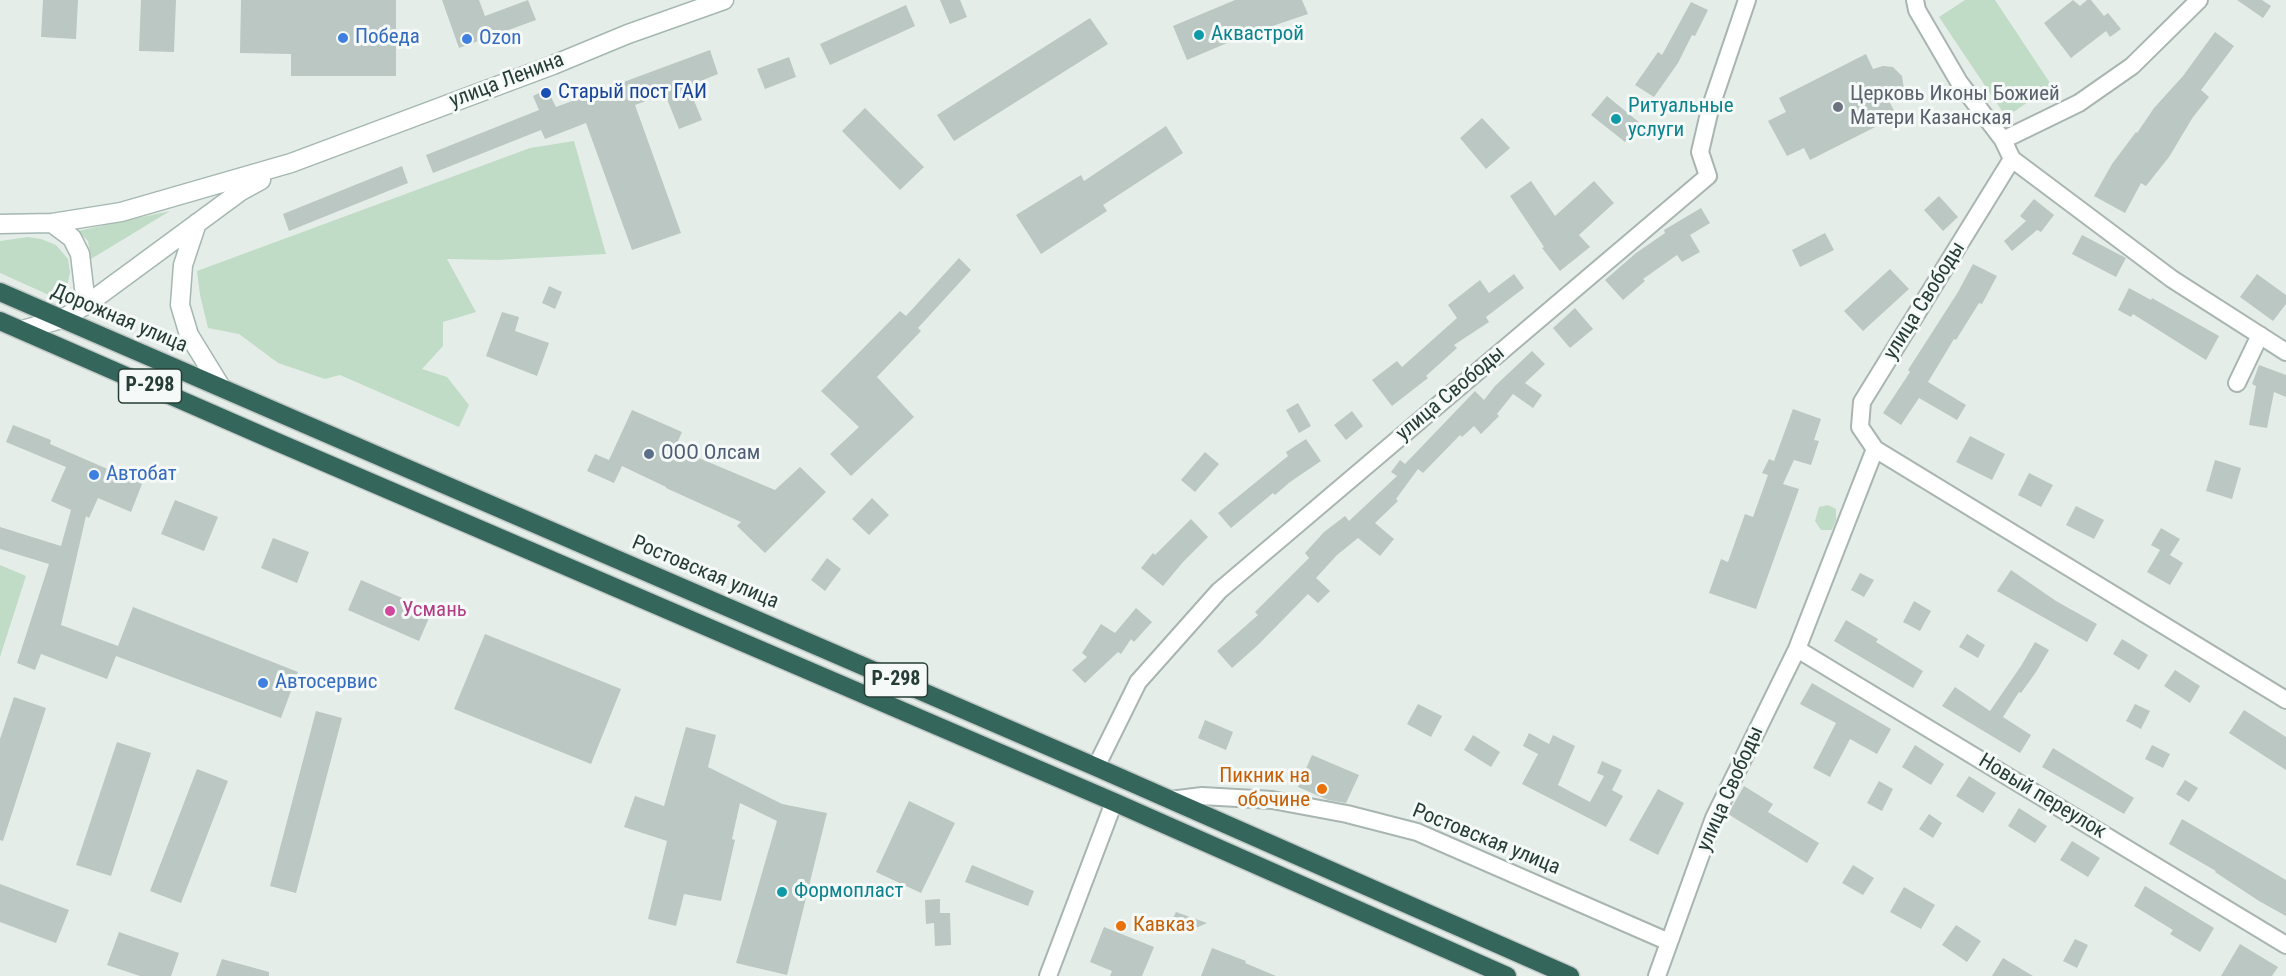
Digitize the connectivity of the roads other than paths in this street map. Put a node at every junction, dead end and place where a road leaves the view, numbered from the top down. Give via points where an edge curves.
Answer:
1 (724, 0) edge
2 (1747, 0) edge
3 (1915, 0) edge
4 (2199, 0) edge
5 (2003, 140) junction
6 (2012, 159) junction
7 (291, 163) junction
8 (52, 223) junction
9 (0, 224) edge
10 (197, 224) junction
11 (0, 292) edge
12 (86, 305) junction
13 (62, 319) junction
14 (0, 321) edge
15 (22, 330) junction
16 (2260, 335) junction
17 (2286, 352) edge
18 (2236, 383) dead end
19 (220, 387) junction
20 (1875, 449) junction
21 (1797, 649) junction
22 (2286, 700) edge
23 (1096, 767) junction
24 (1170, 800) junction
25 (1114, 802) junction
26 (1669, 942) junction
27 (2286, 945) edge
28 (1471, 960) junction
29 (1048, 976) edge
30 (1489, 976) edge
31 (1507, 976) edge
32 (1570, 976) edge
33 (1657, 976) edge

1 - 7 main road, улица Ленина
2 - 23 street, улица Свободы via 1710,109 1701,152 1708,176 1219,591 1138,682
3 - 5 street via 1959,82
4 - 5 street via 2123,72 2079,103
5 - 6 street
6 - 16 street via 2172,279
6 - 20 street, улица Свободы via 1862,402 1860,428
7 - 8 main road via 121,212
7 - 10 main road via 241,191
8 - 9 main road
8 - 12 main road via 72,238 80,254
10 - 12 main road
10 - 19 main road via 183,265 180,305 189,335
11 - 13 highway, Дорожная улица / Р-298
12 - 13 main road
13 - 15 main road
13 - 19 highway, Дорожная улица / Р-298
14 - 15 highway, Р-298
15 - 25 highway, Р-298
16 - 17 street
16 - 18 street
19 - 23 highway, Ростовская улица / Р-298
20 - 21 street, улица Свободы
20 - 22 street
21 - 26 street, улица Свободы via 1714,818
21 - 27 street, Новый переулок
23 - 24 highway, Ростовская улица / Р-298
24 - 26 street, Ростовская улица via 1202,796 1272,801 1417,832
24 - 32 highway, Ростовская улица / Р-298
25 - 28 highway, Р-298
25 - 29 street
26 - 33 street, улица Свободы
28 - 30 street
28 - 31 highway, Р-298

